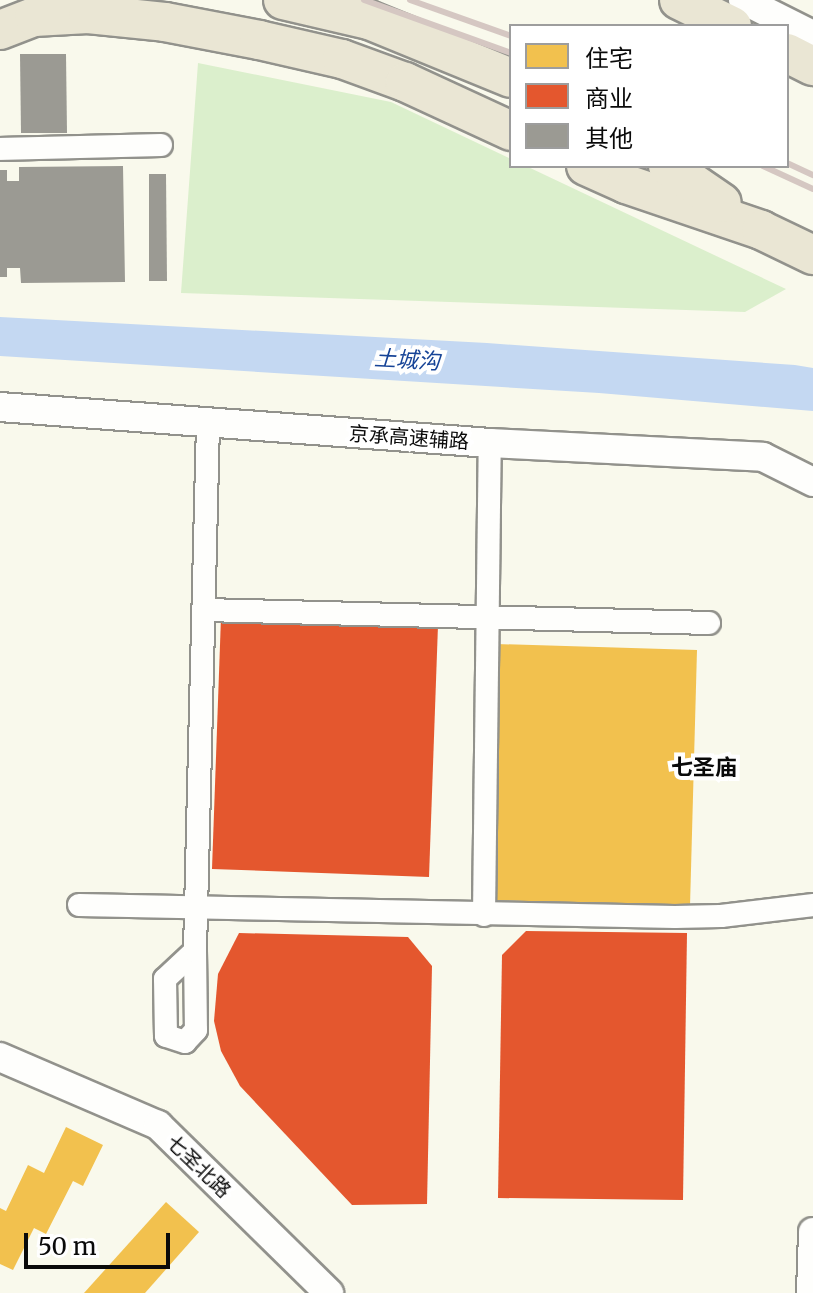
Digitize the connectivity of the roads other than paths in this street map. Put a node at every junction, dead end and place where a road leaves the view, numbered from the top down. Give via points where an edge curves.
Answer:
1 (283, 0) edge
2 (743, 0) edge
3 (682, 3) edge
4 (728, 24) edge
5 (0, 30) edge
6 (813, 35) edge
7 (789, 54) edge
8 (813, 66) edge
9 (509, 77) edge
10 (509, 130) edge
11 (161, 145) dead end
12 (0, 149) edge
13 (590, 168) edge
14 (671, 168) edge
15 (761, 230) junction
16 (813, 255) edge
17 (0, 407) edge
18 (208, 422) junction
19 (490, 443) junction
20 (813, 482) edge
21 (204, 610) junction
22 (487, 618) junction
23 (709, 623) dead end
24 (79, 905) dead end
25 (197, 905) junction
26 (813, 905) edge
27 (484, 915) junction
28 (195, 951) dead end
29 (0, 1057) edge
30 (813, 1232) edge
31 (329, 1293) edge
32 (811, 1293) edge

1 - 9 highway via 369,20
2 - 6 street
3 - 4 highway
5 - 10 highway via 34,17 88,14 165,22 342,59
7 - 8 highway
11 - 12 street
13 - 15 highway
14 - 15 highway
15 - 16 highway
17 - 18 street, 京承高速辅路
18 - 19 street, 京承高速辅路
18 - 21 street
19 - 20 street, 京承高速辅路 via 763,457
19 - 22 street
21 - 22 street
21 - 25 street
22 - 23 street
22 - 27 street
24 - 25 street
25 - 27 street
25 - 28 street
26 - 27 street via 721,916
29 - 31 street, 七圣北路 via 158,1125
30 - 32 street

